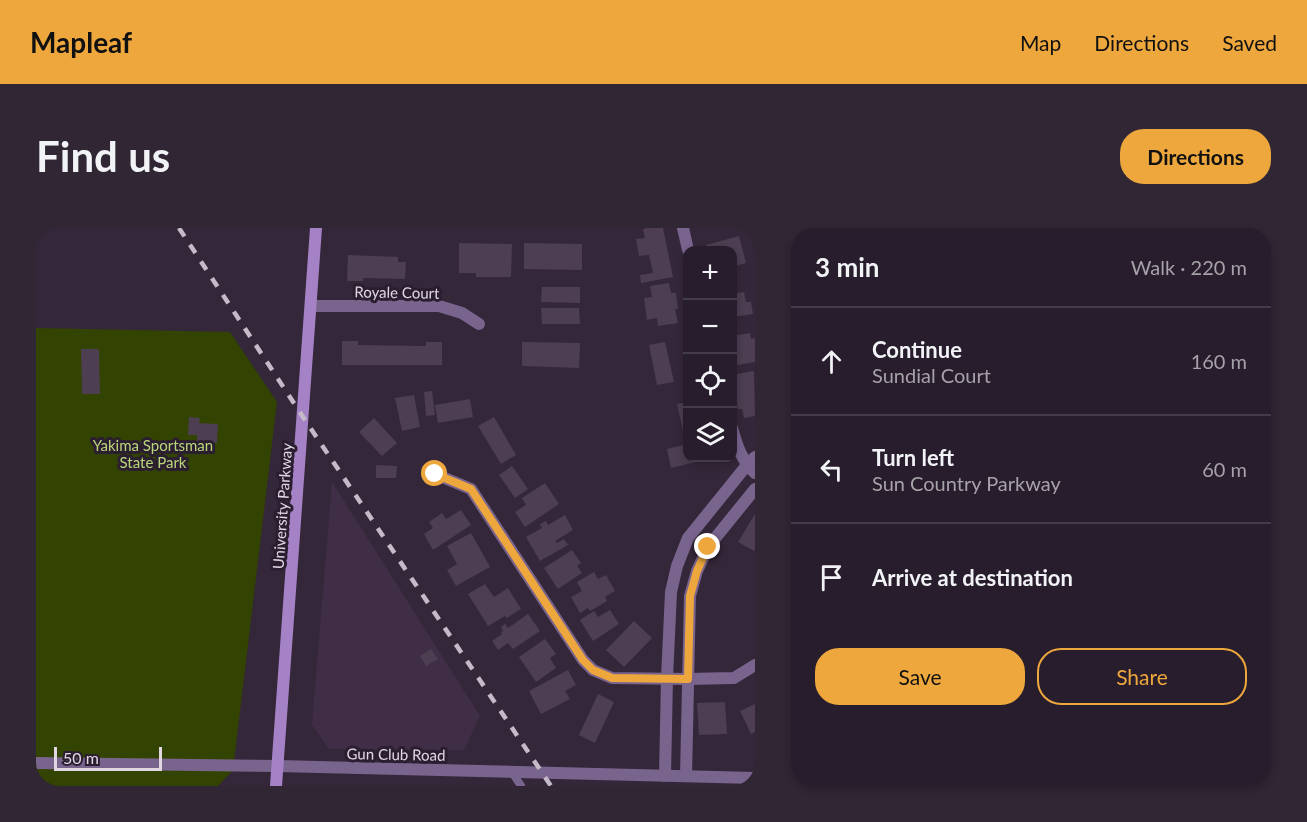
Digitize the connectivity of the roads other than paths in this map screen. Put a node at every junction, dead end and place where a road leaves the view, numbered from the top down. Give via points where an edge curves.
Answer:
1 (316, 228) edge
2 (683, 228) edge
3 (687, 246) edge
4 (311, 306) junction
5 (478, 324) dead end
6 (737, 448) edge
7 (752, 465) edge
8 (435, 474) dead end
9 (755, 489) edge
10 (755, 665) edge
11 (667, 678) junction
12 (688, 679) junction
13 (36, 763) edge
14 (278, 766) junction
15 (512, 772) junction
16 (665, 776) junction
17 (686, 776) junction
18 (755, 778) edge
19 (276, 786) edge
20 (521, 786) edge

1 - 4 main road, University Parkway
2 - 3 street
4 - 5 street, Royale Court via 439,306 462,313
4 - 14 main road, University Parkway
6 - 7 street
7 - 11 street via 688,538 671,592
8 - 11 street via 471,489 593,670 612,678
9 - 12 street via 708,547 697,571 690,596
10 - 12 street via 734,678
11 - 12 street
11 - 16 street
12 - 17 street
13 - 14 street, Gun Club Road
14 - 15 street, Gun Club Road
14 - 19 main road, University Parkway
15 - 16 street, Gun Club Road
15 - 20 lane
16 - 17 street, Gun Club Road
17 - 18 street, Gun Club Road

